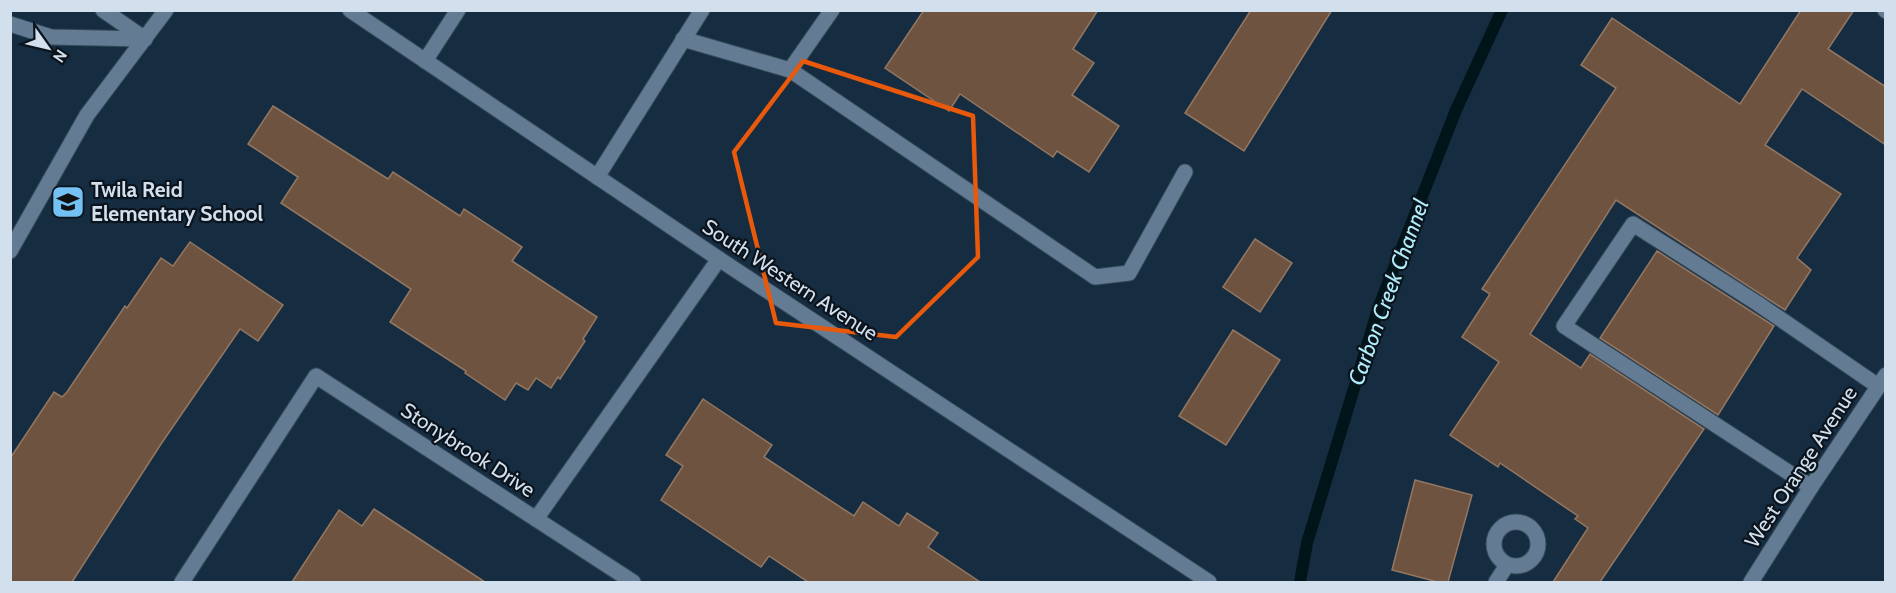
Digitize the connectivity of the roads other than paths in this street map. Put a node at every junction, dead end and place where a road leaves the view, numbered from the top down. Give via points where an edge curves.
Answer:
1 (103, 10) edge
2 (166, 10) edge
3 (350, 10) edge
4 (458, 10) edge
5 (702, 10) edge
6 (832, 10) edge
7 (10, 24) edge
8 (145, 39) junction
9 (683, 39) junction
10 (424, 61) junction
11 (790, 70) junction
12 (1185, 172) dead end
13 (597, 177) junction
14 (10, 250) edge
15 (719, 259) junction
16 (1882, 381) edge
17 (1811, 488) junction
18 (536, 519) junction
19 (1507, 565) dead end
20 (182, 582) edge
21 (633, 582) edge
22 (1209, 582) edge
23 (1496, 582) edge
24 (1751, 582) edge

1 - 8 street
2 - 8 street
3 - 10 street, South Western Avenue
4 - 10 street
5 - 9 street
6 - 11 street
7 - 8 street via 51,37
8 - 14 street via 87,115
9 - 11 street
9 - 13 street
10 - 13 street, South Western Avenue
11 - 12 street via 1095,277 1129,273
13 - 15 street, South Western Avenue
15 - 18 street, Stonybrook Drive
15 - 22 street, South Western Avenue
16 - 17 street, West Orange Avenue
16 - 17 street via 1633,224 1564,326
17 - 24 street, West Orange Avenue
18 - 20 street, Stonybrook Drive via 316,376
18 - 21 street
19 - 23 street

